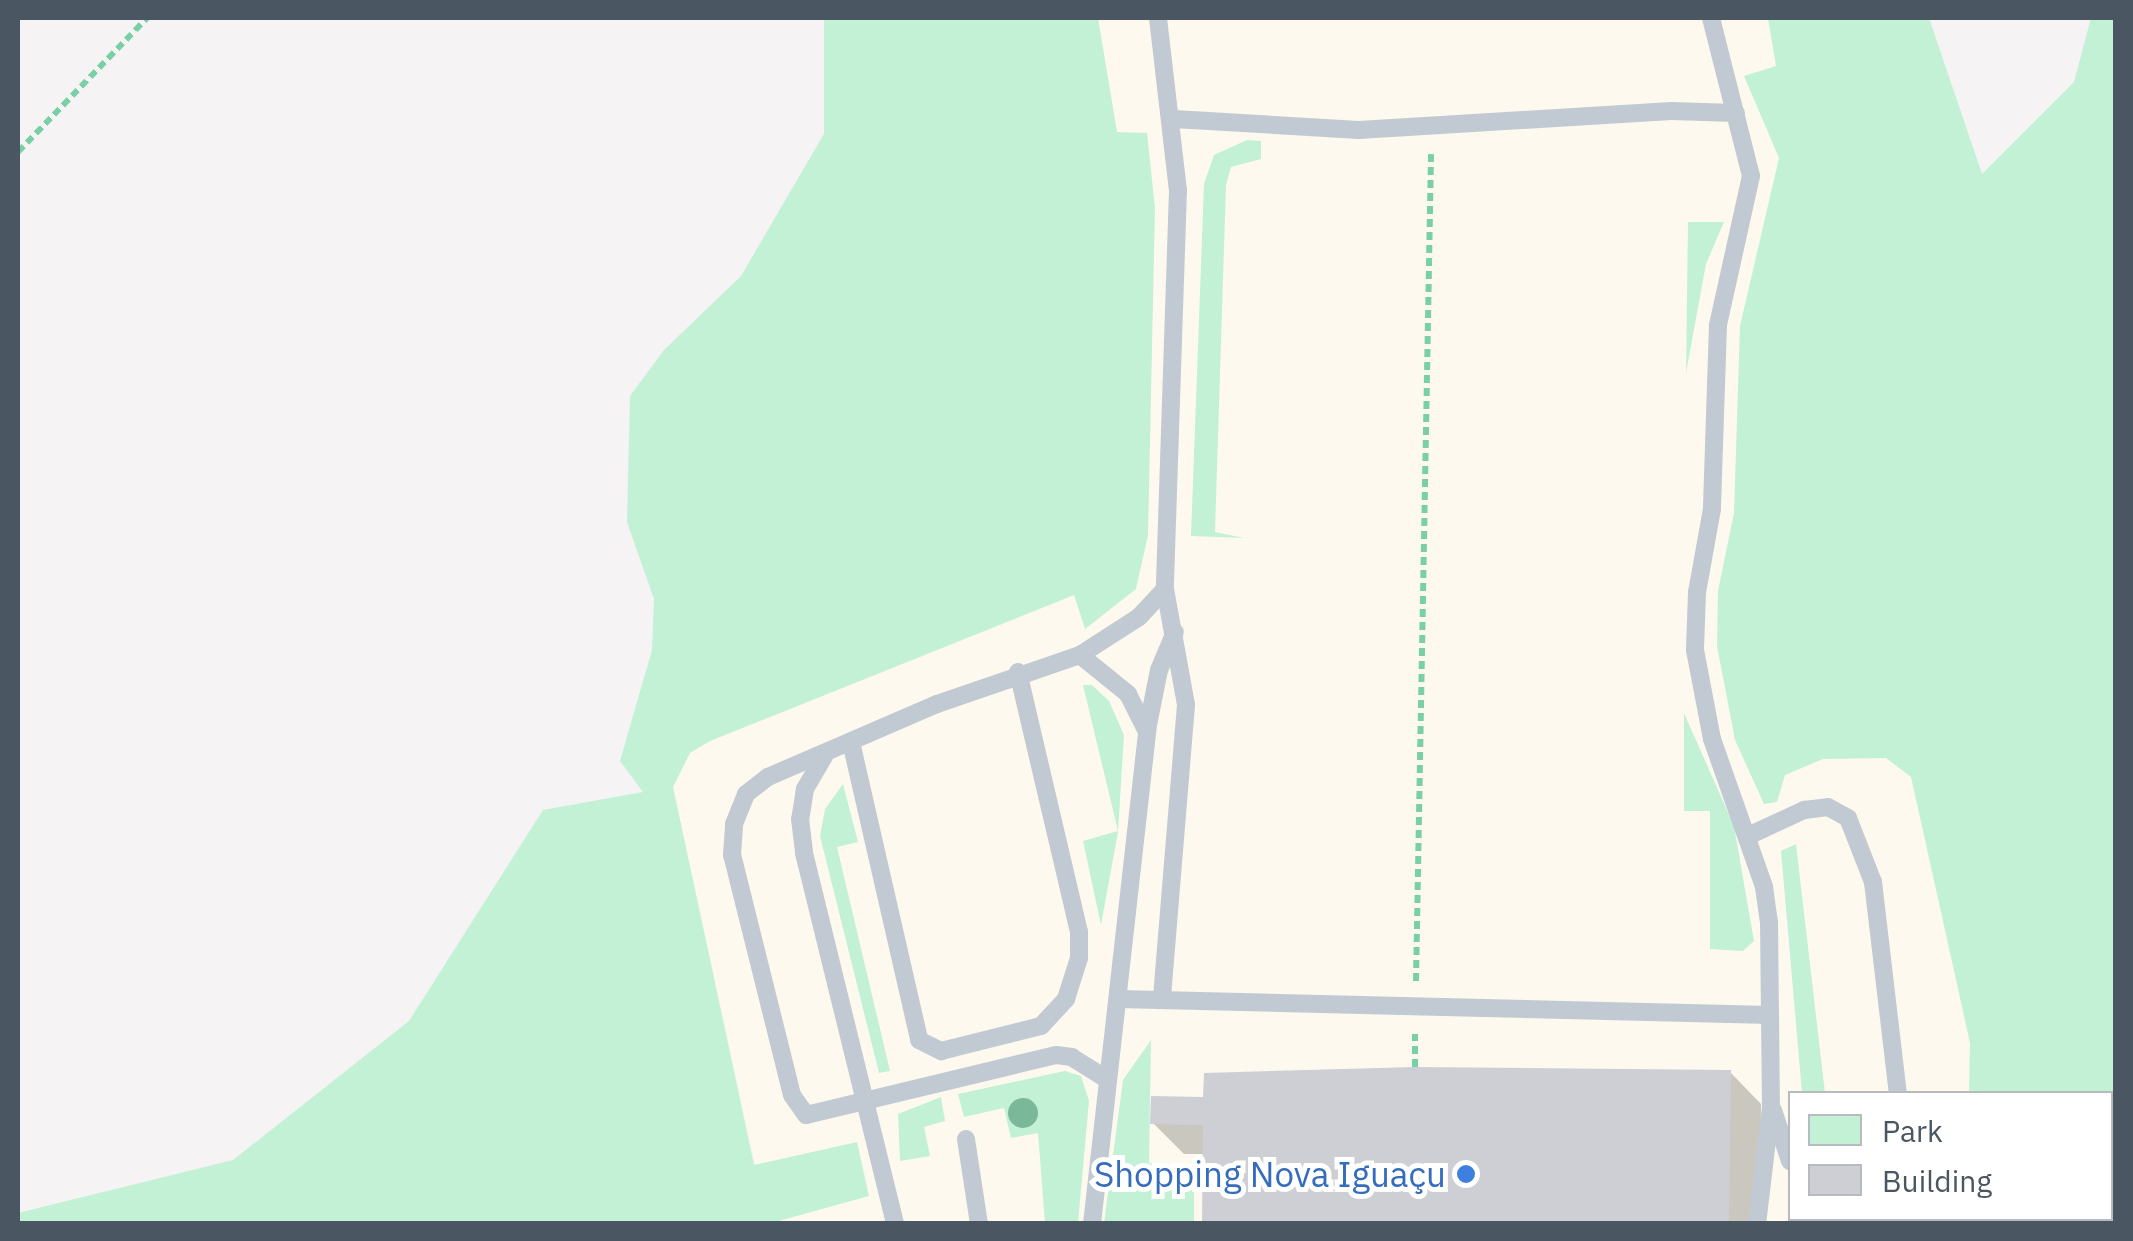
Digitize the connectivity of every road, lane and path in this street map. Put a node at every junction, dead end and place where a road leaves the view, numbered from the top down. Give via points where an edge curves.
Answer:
1 (148, 18) edge
2 (1158, 18) edge
3 (1710, 18) edge
4 (1736, 113) junction
5 (1174, 120) junction
6 (1432, 129) junction
7 (18, 152) edge
8 (1165, 588) junction
9 (1176, 632) junction
10 (1080, 655) junction
11 (1018, 672) junction
12 (1146, 730) junction
13 (851, 742) junction
14 (826, 753) junction
15 (1748, 836) junction
16 (1118, 999) junction
17 (1162, 1000) junction
18 (1416, 1006) junction
19 (1770, 1015) junction
20 (1415, 1068) dead end
21 (1105, 1078) junction
22 (1898, 1091) edge
23 (866, 1102) junction
24 (1772, 1107) junction
25 (966, 1138) dead end
26 (1788, 1155) edge
27 (895, 1224) edge
28 (979, 1224) edge
29 (1092, 1224) edge
30 (1757, 1224) edge

1 - 7 path
2 - 5 lane
3 - 4 lane
4 - 6 lane via 1671,110
4 - 15 lane via 1751,176 1718,325 1712,509 1696,592 1695,650 1712,739
5 - 6 lane
5 - 8 lane via 1178,190
6 - 18 path
8 - 9 lane
8 - 10 lane via 1139,617
9 - 12 lane via 1159,670
9 - 17 lane via 1186,705
10 - 11 lane
10 - 12 lane via 1128,694
11 - 13 lane
11 - 13 lane via 1079,932 1066,999 1041,1026 942,1051 919,1040
12 - 16 lane
13 - 14 lane
14 - 23 lane via 805,789 800,820
14 - 23 lane via 746,794 732,855 796,1109 818,1116
15 - 19 lane via 1769,921
15 - 22 lane via 1804,810 1828,807 1848,818 1874,882
16 - 17 lane
16 - 21 lane
17 - 18 lane
18 - 19 lane
18 - 20 path
19 - 24 lane
21 - 23 lane via 1056,1055
21 - 29 lane
23 - 27 lane
24 - 26 lane
24 - 30 lane
25 - 28 lane

